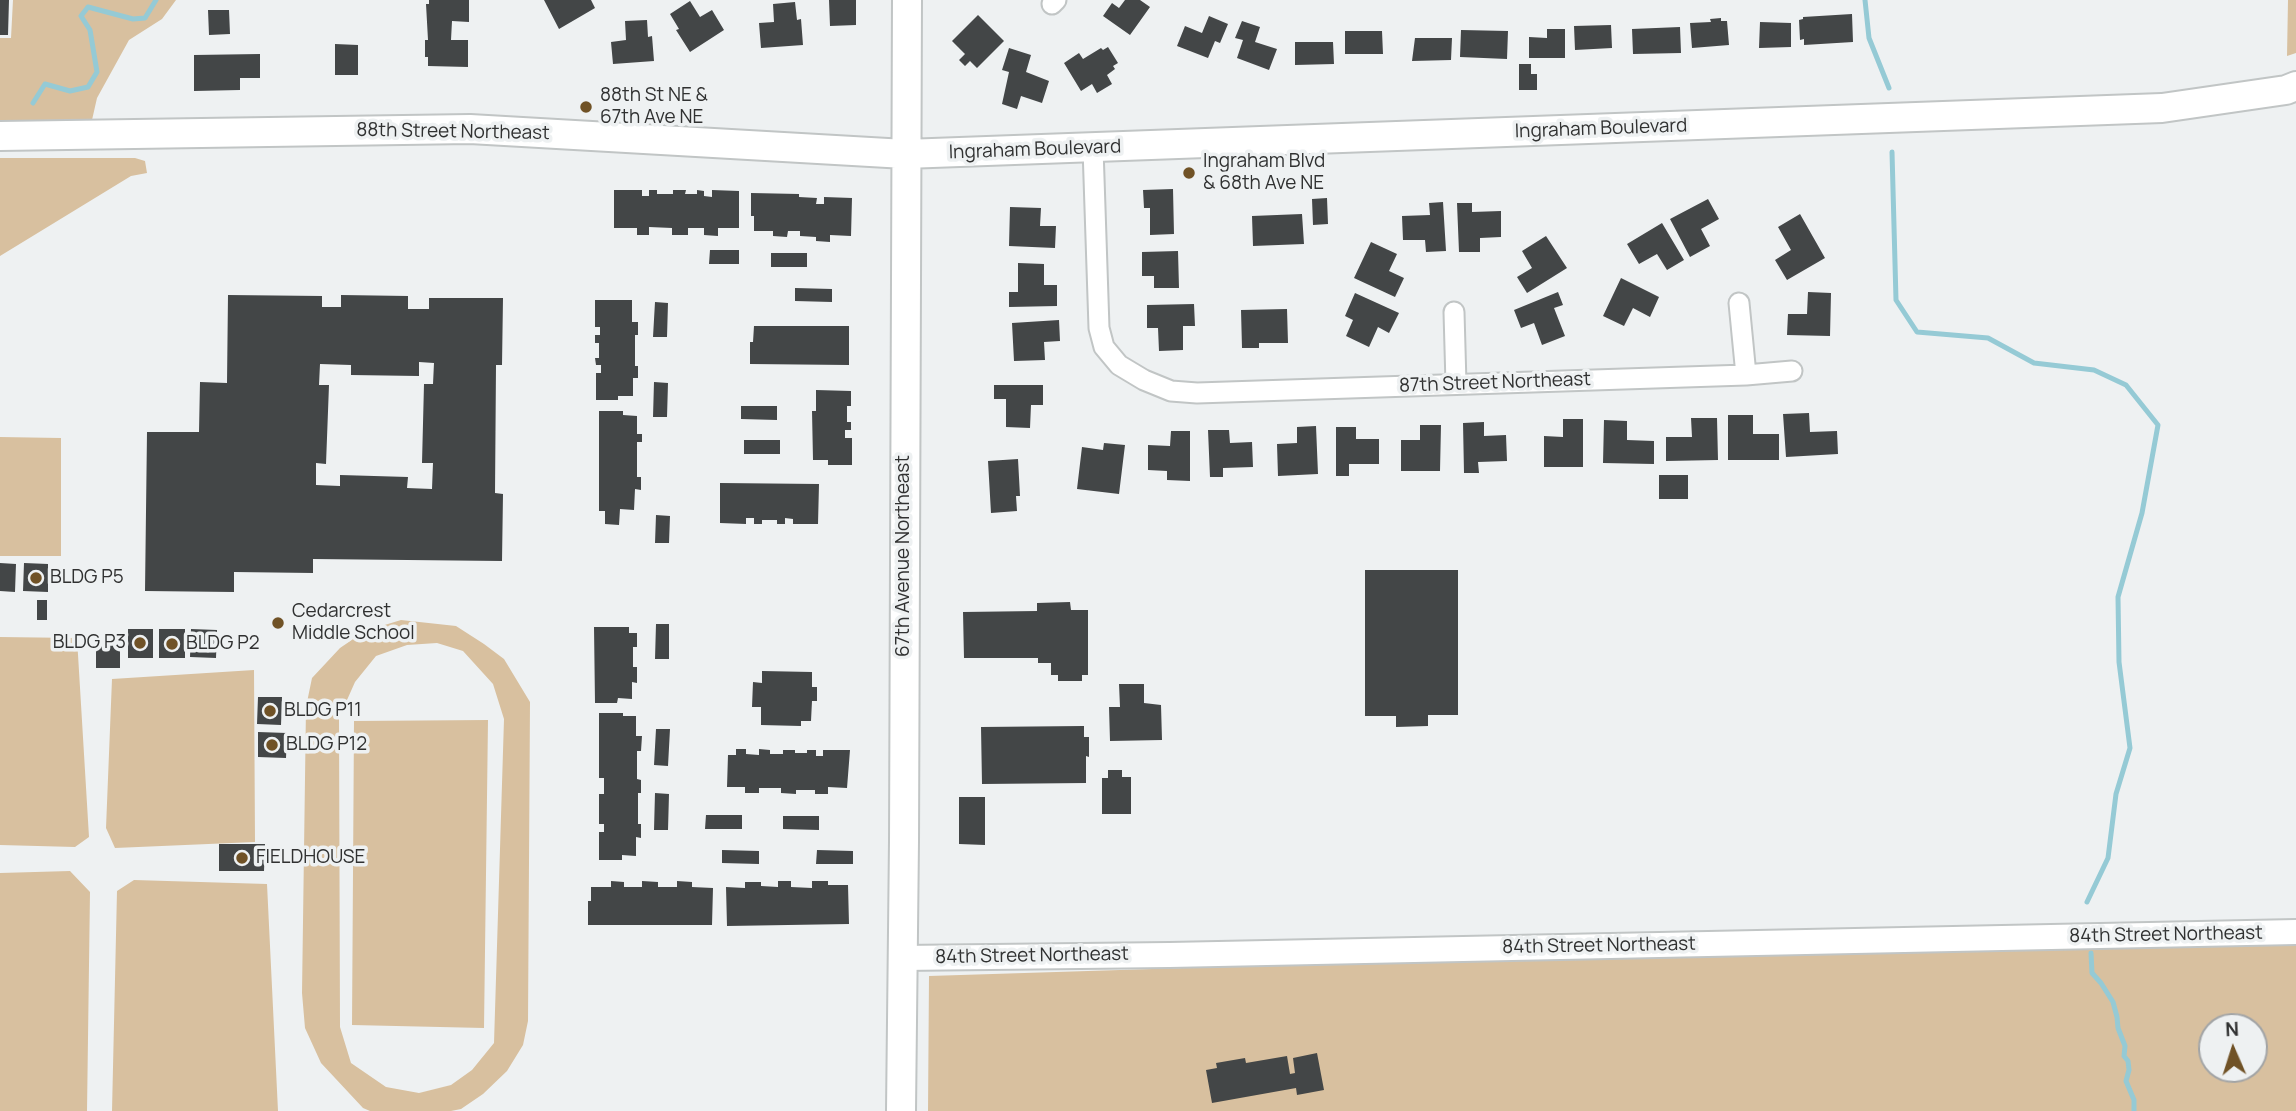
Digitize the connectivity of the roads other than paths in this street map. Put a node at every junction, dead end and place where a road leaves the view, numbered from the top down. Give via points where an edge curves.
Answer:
1 (906, 0) edge
2 (2296, 86) edge
3 (0, 136) edge
4 (1093, 148) junction
5 (905, 155) junction
6 (1739, 303) dead end
7 (1454, 312) dead end
8 (1792, 371) dead end
9 (1746, 375) junction
10 (1456, 384) junction
11 (2296, 932) edge
12 (901, 958) junction
13 (901, 1111) edge

1 - 5 main road, 67th Avenue Northeast
2 - 4 main road, Ingraham Boulevard via 2162,108
3 - 5 main road, 88th Street Northeast via 470,129
4 - 5 main road, Ingraham Boulevard
4 - 10 street, 87th Street Northeast via 1099,328 1104,347 1119,365 1171,391 1197,393
5 - 12 main road, 67th Avenue Northeast
6 - 9 street
7 - 10 street
8 - 9 street, 87th Street Northeast
9 - 10 street, 87th Street Northeast
11 - 12 street, 84th Street Northeast
12 - 13 main road, 67th Avenue Northeast

